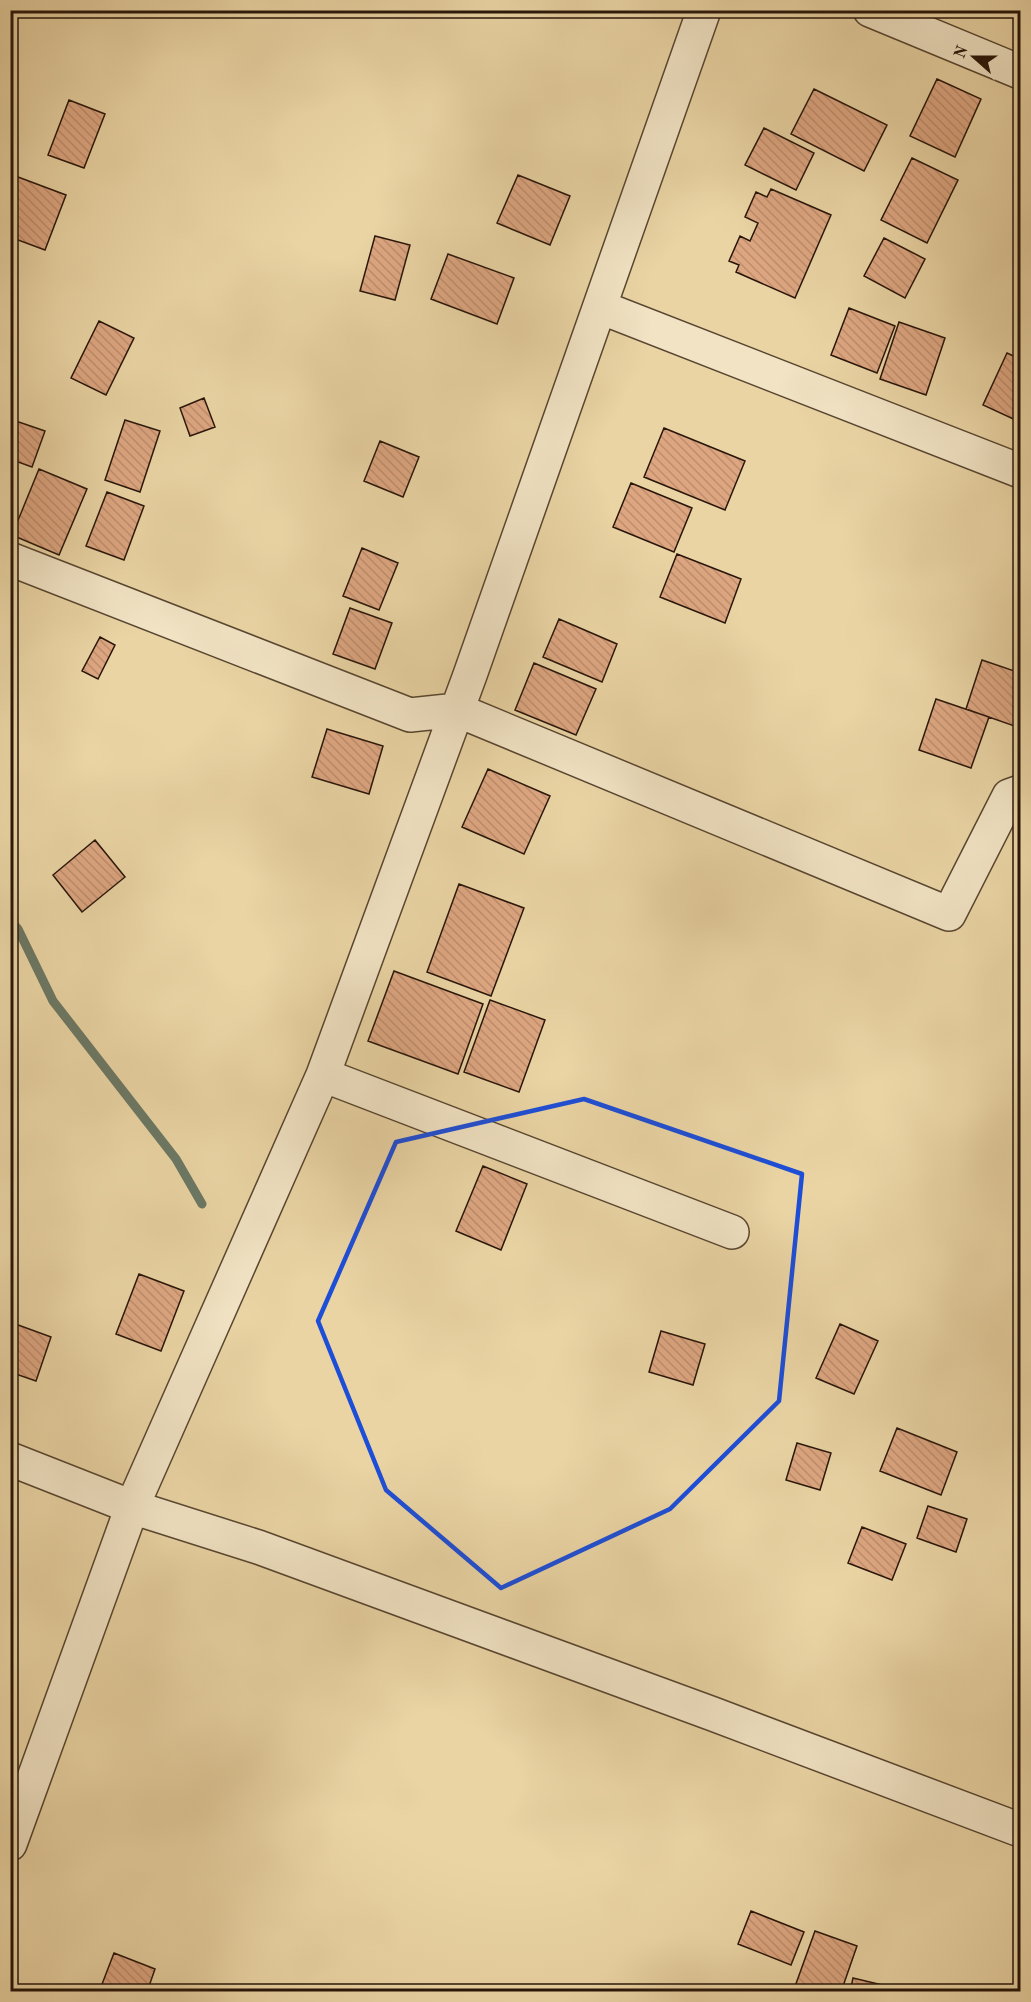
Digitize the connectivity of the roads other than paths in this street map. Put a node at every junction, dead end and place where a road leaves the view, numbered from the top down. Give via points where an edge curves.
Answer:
1 (704, 10) edge
2 (870, 10) edge
3 (1020, 72) edge
4 (600, 307) junction
5 (1020, 471) edge
6 (10, 559) edge
7 (457, 710) junction
8 (1020, 792) edge
9 (323, 1075) junction
10 (732, 1232) dead end
11 (10, 1459) edge
12 (132, 1507) junction
13 (1020, 1830) edge
14 (10, 1844) edge

1 - 4 street
2 - 3 street
4 - 5 street
4 - 7 street
6 - 7 street via 410,715
7 - 8 street via 949,914 1009,796
7 - 9 street
9 - 10 street
9 - 12 street
11 - 12 street
12 - 13 street via 258,1547
12 - 14 street

